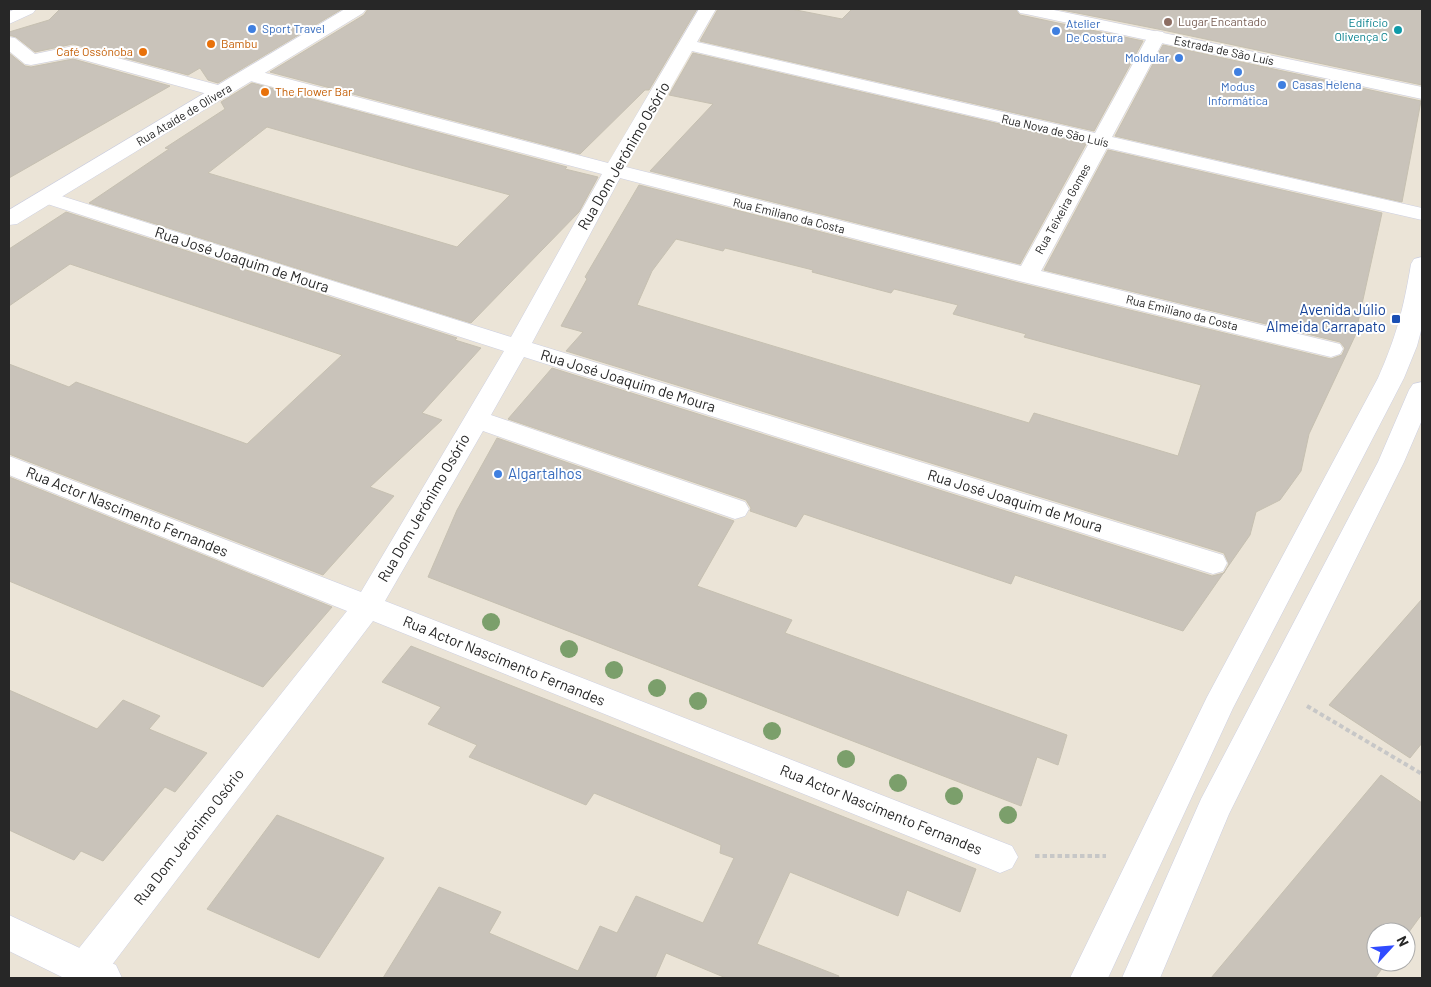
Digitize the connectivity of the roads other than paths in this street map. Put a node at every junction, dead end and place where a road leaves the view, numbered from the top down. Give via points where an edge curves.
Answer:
1 (27, 9) edge
2 (358, 9) edge
3 (707, 9) edge
4 (1026, 9) edge
5 (9, 19) edge
6 (1156, 36) junction
7 (9, 42) edge
8 (687, 46) junction
9 (250, 75) junction
10 (222, 92) junction
11 (1422, 93) edge
12 (1100, 141) junction
13 (614, 171) junction
14 (45, 197) junction
15 (1422, 214) edge
16 (9, 219) edge
17 (1422, 264) edge
18 (1027, 276) junction
19 (518, 347) junction
20 (1331, 349) dead end
21 (1422, 390) edge
22 (476, 419) junction
23 (9, 466) edge
24 (735, 509) dead end
25 (1213, 563) dead end
26 (367, 607) junction
27 (1000, 856) road end
28 (9, 932) edge
29 (94, 974) edge
30 (1089, 978) edge
31 (1141, 978) edge

1 - 5 street
2 - 9 street, Rua Ataíde de Olivera
3 - 8 street, Rua Dom Jerónimo Osório
4 - 6 street, Estrada de São Luís
6 - 11 street, Estrada de São Luís
6 - 12 street, Rua Teixeira Gomes
7 - 10 street via 30,60 73,52
8 - 12 street, Rua Nova de São Luís
8 - 13 street, Rua Dom Jerónimo Osório
9 - 10 street, Rua Ataíde de Olivera
9 - 13 street, Rua Emiliano da Costa
10 - 14 street, Rua Ataíde de Olivera
12 - 15 street, Rua Nova de São Luís
12 - 18 street, Rua Teixeira Gomes
13 - 18 street, Rua Emiliano da Costa
13 - 19 street, Rua Dom Jerónimo Osório
14 - 16 street, Rua Ataíde de Olivera
14 - 19 street, Rua José Joaquim de Moura
17 - 30 street via 1405,346 1391,378 1218,706
18 - 20 street, Rua Emiliano da Costa
19 - 22 street, Rua Dom Jerónimo Osório
19 - 25 street, Rua José Joaquim de Moura
21 - 31 street via 1391,462 1213,810
22 - 24 street
22 - 26 street, Rua Dom Jerónimo Osório
23 - 26 street, Rua Actor Nascimento Fernandes
26 - 27 street, Rua Actor Nascimento Fernandes
26 - 29 street, Rua Dom Jerónimo Osório
28 - 29 street

